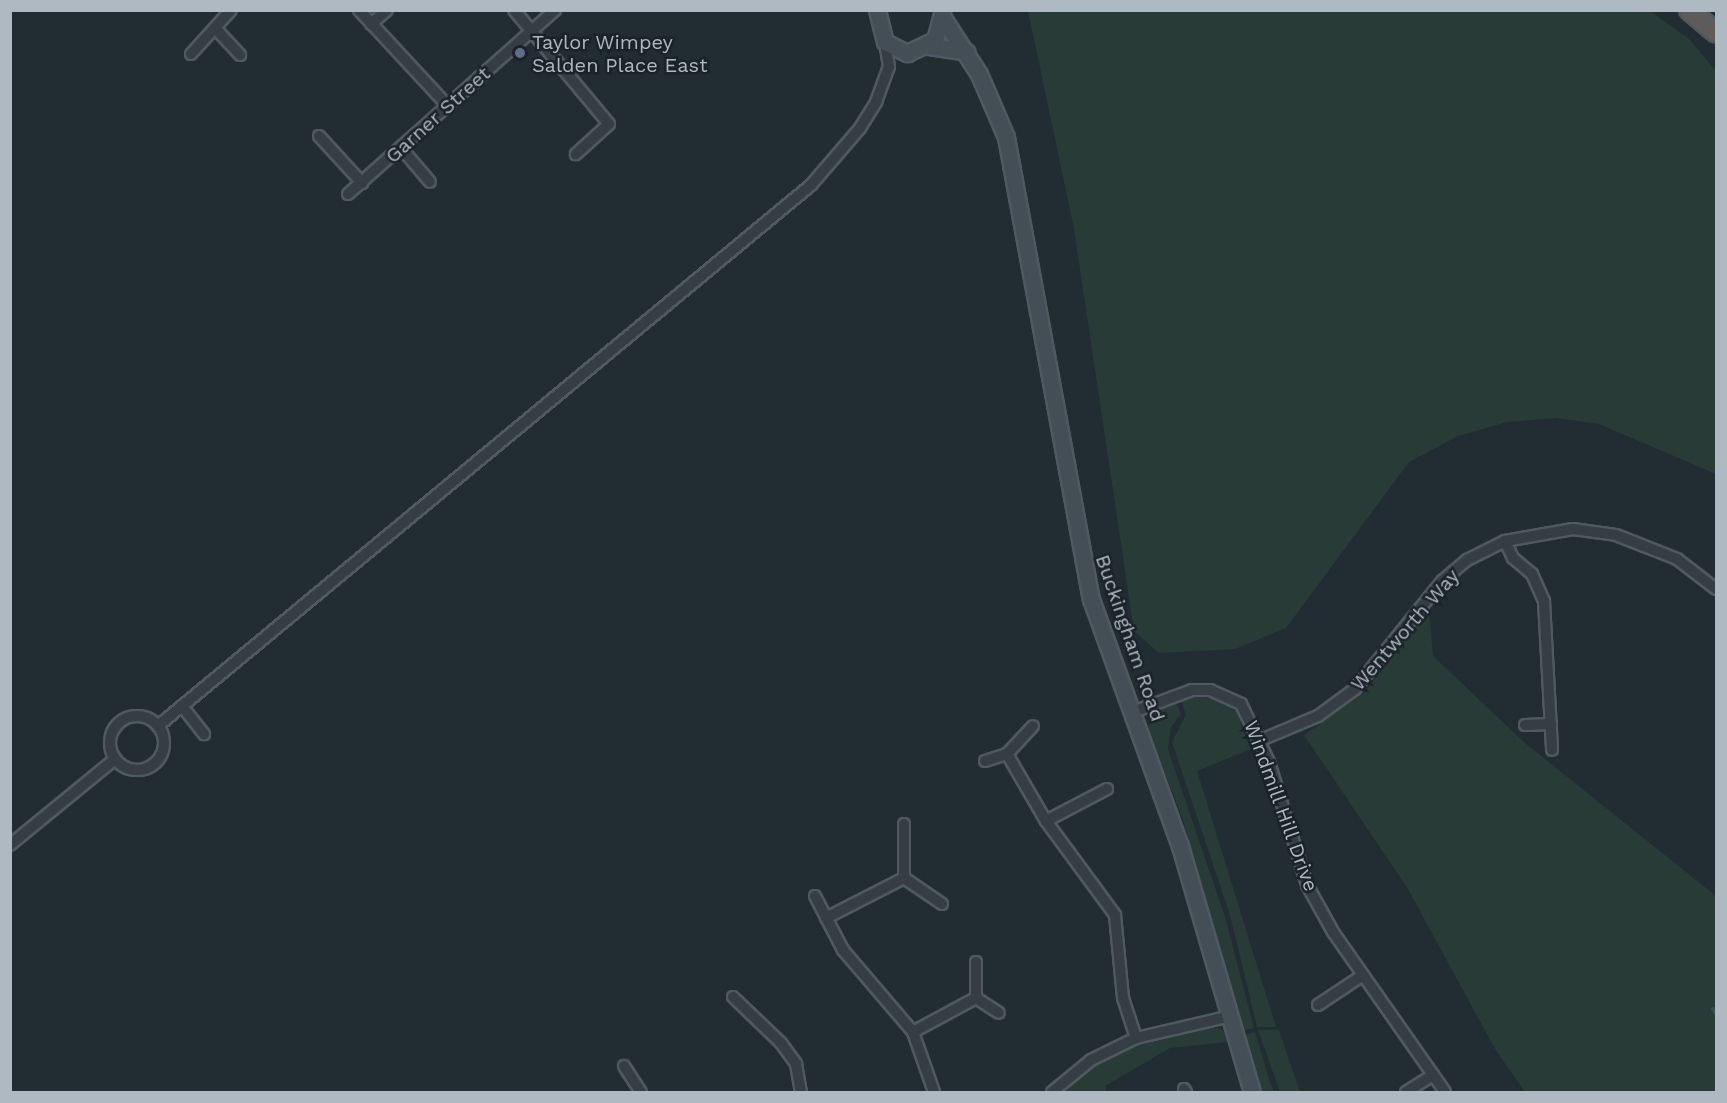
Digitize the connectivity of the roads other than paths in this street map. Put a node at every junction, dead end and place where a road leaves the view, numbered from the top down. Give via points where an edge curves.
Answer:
1 (231, 10) edge
2 (359, 10) edge
3 (387, 10) edge
4 (514, 10) edge
5 (555, 10) edge
6 (877, 10) edge
7 (1689, 10) edge
8 (942, 14) edge
9 (371, 24) junction
10 (215, 28) junction
11 (532, 31) junction
12 (1716, 33) edge
13 (885, 42) junction
14 (929, 46) junction
15 (907, 52) junction
16 (967, 52) junction
17 (191, 54) dead end
18 (240, 55) dead end
19 (889, 67) junction
20 (448, 106) junction
21 (319, 136) dead end
22 (402, 149) junction
23 (576, 154) dead end
24 (430, 182) dead end
25 (362, 183) junction
26 (348, 194) dead end
27 (1505, 541) junction
28 (1716, 589) edge
29 (182, 706) junction
30 (1133, 712) junction
31 (1551, 724) junction
32 (1525, 725) dead end
33 (158, 726) junction
34 (1033, 726) dead end
35 (204, 734) dead end
36 (1261, 740) junction
37 (1552, 750) dead end
38 (1007, 754) junction
39 (115, 759) junction
40 (985, 761) dead end
41 (1107, 789) dead end
42 (1046, 820) junction
43 (904, 824) dead end
44 (10, 845) edge
45 (904, 878) junction
46 (815, 896) dead end
47 (942, 904) dead end
48 (826, 918) junction
49 (976, 963) dead end
50 (1363, 975) junction
51 (733, 998) dead end
52 (976, 998) junction
53 (1318, 1005) dead end
54 (999, 1012) dead end
55 (1232, 1016) junction
56 (913, 1032) junction
57 (1136, 1038) junction
58 (624, 1066) dead end
59 (1433, 1075) junction
60 (1056, 1091) edge
61 (641, 1092) edge
62 (801, 1092) edge
63 (934, 1092) edge
64 (1252, 1092) edge
65 (1406, 1092) edge
66 (1445, 1092) edge

1 - 10 street
2 - 9 street
3 - 9 street
4 - 11 street
5 - 11 street, Garner Street
6 - 13 main road
7 - 12 highway
8 - 14 main road
8 - 16 main road, Buckingham Road
9 - 20 street
10 - 17 street
10 - 18 street
11 - 20 street, Garner Street
11 - 23 street via 609,124
13 - 15 main road
13 - 19 street
14 - 15 main road
14 - 16 main road
15 - 19 street
16 - 30 main road, Buckingham Road via 1006,137 1078,549
19 - 29 street via 860,128 811,185
20 - 22 street, Garner Street
21 - 25 street
22 - 24 street
22 - 25 street, Garner Street
25 - 26 street, Garner Street
27 - 28 street, Wentworth Way via 1573,529 1616,535 1677,559
27 - 31 street via 1513,558 1532,574 1544,601
27 - 36 street, Wentworth Way via 1467,560 1442,581 1355,689 1318,716
29 - 33 street
29 - 35 street
30 - 36 street, Windmill Hill Drive via 1176,694 1210,690 1241,704
30 - 55 main road, Buckingham Road
31 - 32 street
31 - 37 street
33 - 39 street via 133,716 117,724 110,741
33 - 39 street via 163,750 153,764 129,769
34 - 38 street
36 - 50 street, Windmill Hill Drive via 1307,885
38 - 40 street
38 - 42 street
39 - 44 street
41 - 42 street
42 - 57 street via 1115,915 1123,998
43 - 45 street
45 - 47 street
45 - 48 street
46 - 48 street
48 - 56 street via 843,950
49 - 52 street
50 - 53 street
50 - 59 street, Windmill Hill Drive
51 - 62 street via 781,1043 796,1064
52 - 54 street
52 - 56 street
55 - 57 street
55 - 64 main road, Buckingham Road
56 - 63 street
57 - 60 street via 1091,1060
58 - 61 street
59 - 65 street
59 - 66 street, Windmill Hill Drive

